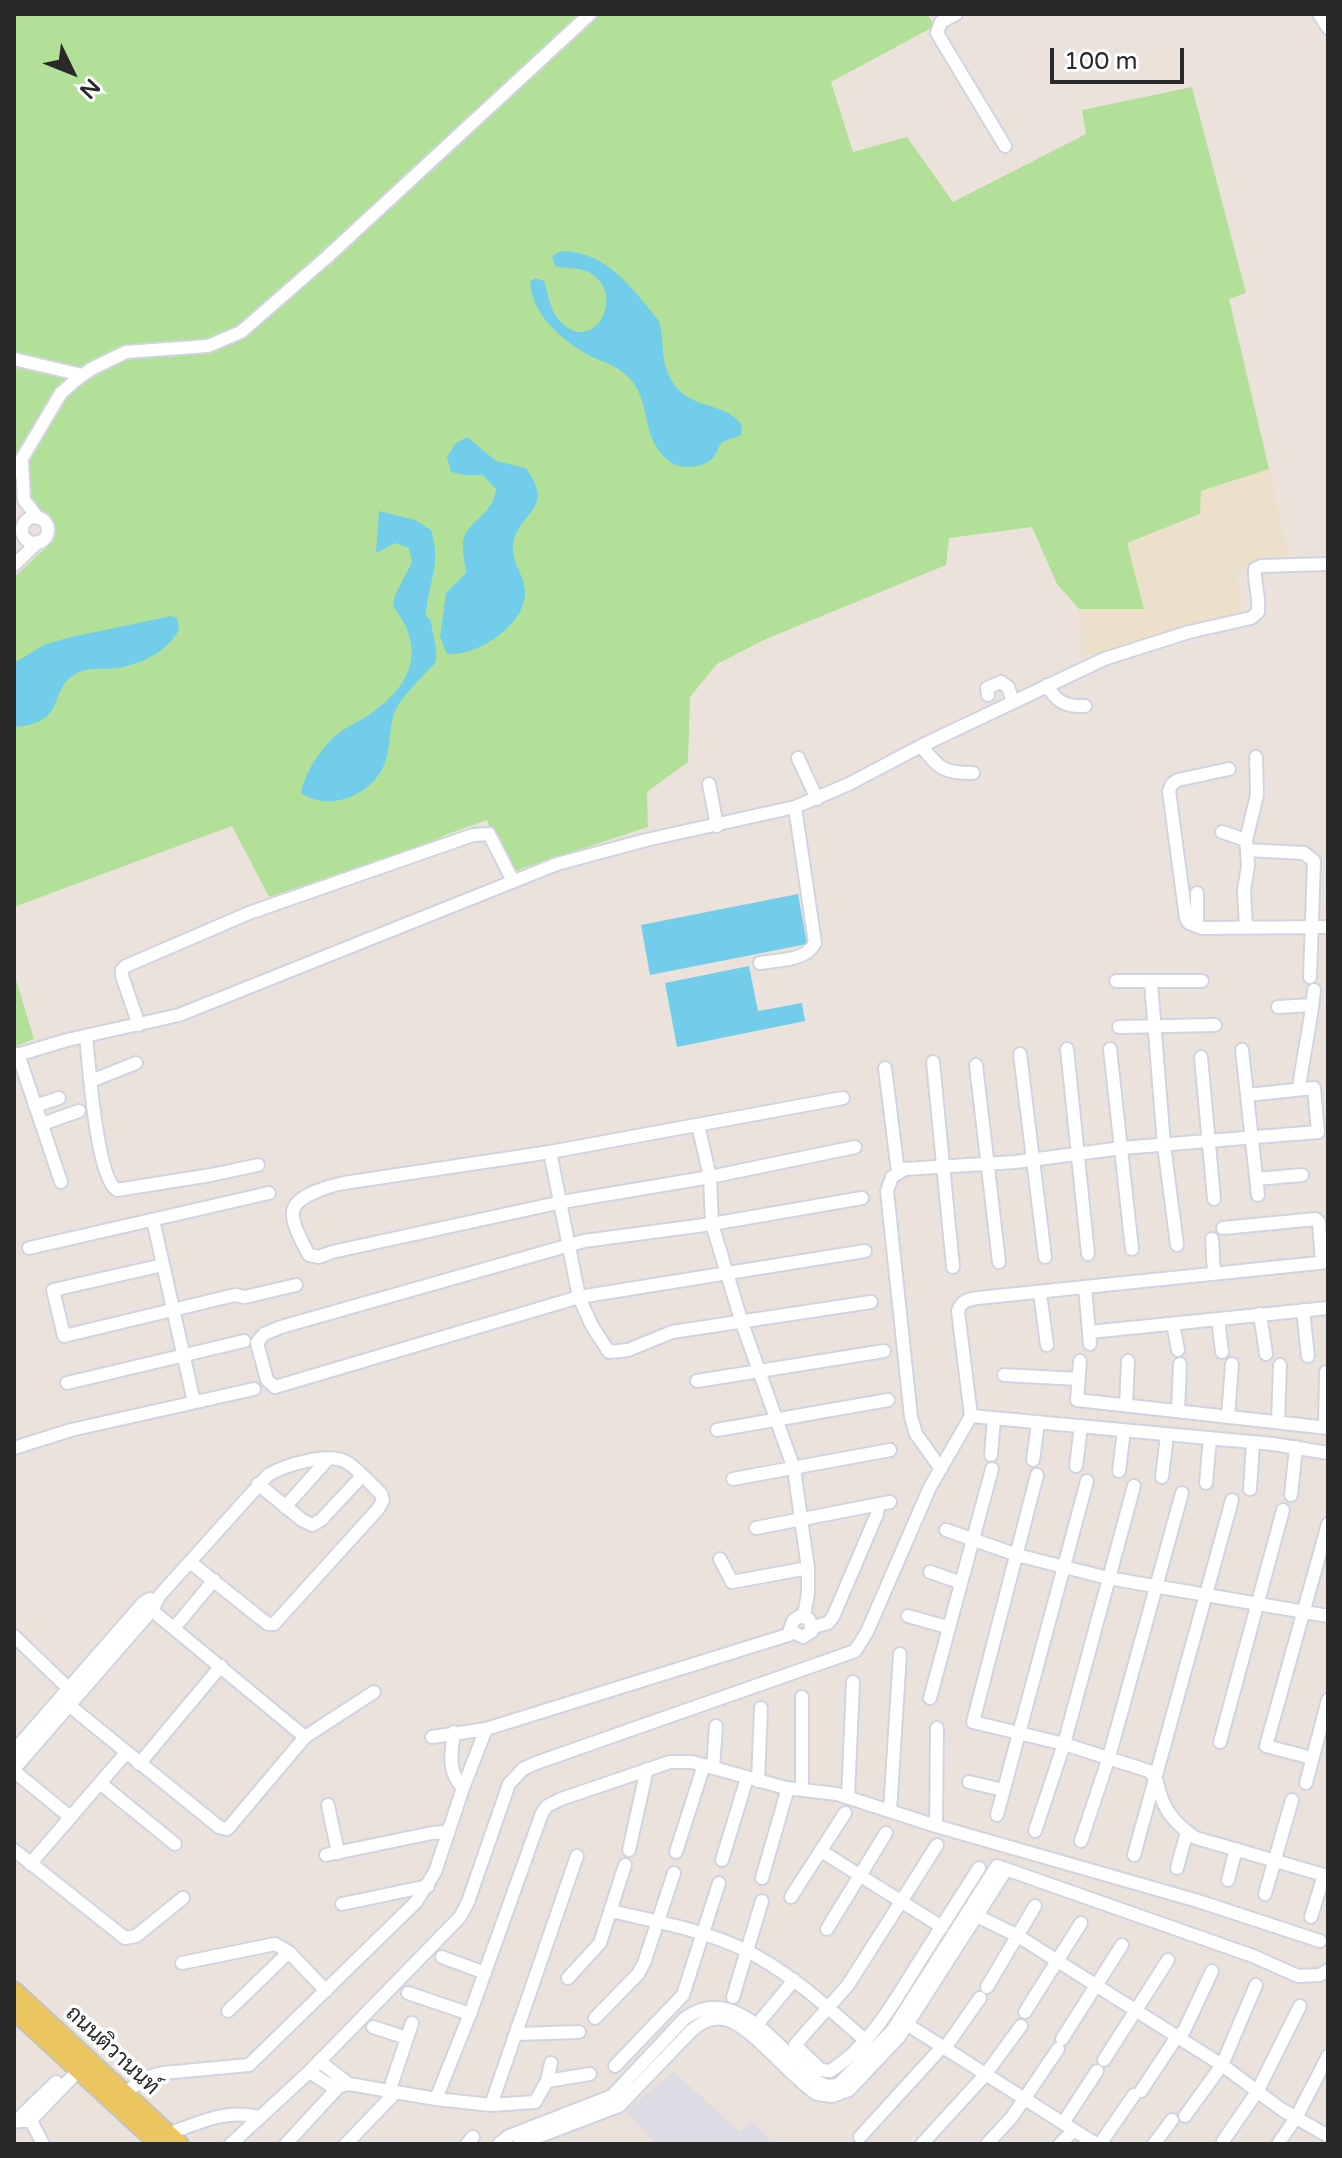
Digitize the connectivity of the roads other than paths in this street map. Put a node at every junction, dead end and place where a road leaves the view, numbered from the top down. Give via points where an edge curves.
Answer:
1 (590, 14) edge
2 (956, 14) edge
3 (1319, 14) edge
4 (1328, 28) edge
5 (1005, 146) dead end
6 (14, 359) edge
7 (82, 375) junction
8 (23, 455) junction
9 (14, 472) edge
10 (14, 515) edge
11 (38, 518) junction
12 (23, 531) junction
13 (38, 542) junction
14 (14, 546) edge
15 (1328, 564) edge
16 (14, 565) edge
17 (1047, 685) junction
18 (988, 695) dead end
19 (1013, 702) junction
20 (1085, 706) dead end
21 (921, 746) junction
22 (1256, 757) dead end
23 (798, 758) dead end
24 (1229, 769) dead end
25 (973, 773) dead end
26 (709, 784) dead end
27 (817, 799) junction
28 (795, 807) junction
29 (717, 826) junction
30 (1222, 832) dead end
31 (1246, 845) junction
32 (513, 881) junction
33 (1197, 893) dead end
34 (1197, 926) junction
35 (1328, 927) edge
36 (1246, 928) junction
37 (1311, 928) junction
38 (760, 963) dead end
39 (1116, 981) dead end
40 (1202, 981) dead end
41 (1151, 983) junction
42 (1312, 1005) junction
43 (1278, 1007) dead end
44 (139, 1025) junction
45 (1153, 1025) junction
46 (1215, 1025) dead end
47 (1119, 1027) dead end
48 (86, 1036) junction
49 (1067, 1049) dead end
50 (1110, 1049) dead end
51 (1242, 1050) dead end
52 (1020, 1054) dead end
53 (16, 1055) edge
54 (1201, 1057) dead end
55 (933, 1062) dead end
56 (136, 1063) dead end
57 (976, 1065) dead end
58 (885, 1068) dead end
59 (91, 1081) junction
60 (1299, 1089) junction
61 (1247, 1095) junction
62 (59, 1098) dead end
63 (843, 1098) dead end
64 (35, 1106) junction
65 (79, 1111) dead end
66 (42, 1124) junction
67 (698, 1125) junction
68 (1251, 1137) junction
69 (1208, 1141) junction
70 (1164, 1145) junction
71 (855, 1147) dead end
72 (1122, 1148) junction
73 (550, 1152) junction
74 (1078, 1152) junction
75 (1033, 1160) junction
76 (988, 1163) junction
77 (258, 1165) dead end
78 (944, 1165) junction
79 (898, 1172) junction
80 (1302, 1175) dead end
81 (710, 1177) junction
82 (1256, 1179) junction
83 (61, 1182) dead end
84 (269, 1193) dead end
85 (1258, 1195) dead end
86 (862, 1198) dead end
87 (1214, 1199) dead end
88 (562, 1202) junction
89 (153, 1220) junction
90 (712, 1224) junction
91 (1223, 1228) dead end
92 (1212, 1239) dead end
93 (1177, 1245) dead end
94 (569, 1247) junction
95 (29, 1248) dead end
96 (1132, 1249) dead end
97 (865, 1251) dead end
98 (1088, 1254) dead end
99 (1045, 1257) dead end
100 (999, 1262) dead end
101 (1325, 1262) edge
102 (163, 1265) junction
103 (953, 1267) dead end
104 (1214, 1273) junction
105 (727, 1275) junction
106 (296, 1285) dead end
107 (1085, 1288) junction
108 (1040, 1293) junction
109 (579, 1297) junction
110 (871, 1302) dead end
111 (1328, 1308) edge
112 (173, 1310) junction
113 (1303, 1310) junction
114 (1260, 1314) junction
115 (1218, 1319) junction
116 (742, 1323) junction
117 (1173, 1324) junction
118 (244, 1341) dead end
119 (1047, 1345) dead end
120 (1178, 1350) dead end
121 (884, 1351) dead end
122 (1222, 1352) dead end
123 (1266, 1354) dead end
124 (184, 1356) junction
125 (1308, 1356) dead end
126 (1080, 1361) dead end
127 (1128, 1361) dead end
128 (1180, 1364) dead end
129 (1232, 1364) dead end
130 (1280, 1365) dead end
131 (760, 1372) junction
132 (1326, 1372) edge
133 (1004, 1375) dead end
134 (1078, 1379) junction
135 (697, 1381) dead end
136 (67, 1383) dead end
137 (254, 1389) dead end
138 (888, 1400) dead end
139 (194, 1402) junction
140 (1126, 1405) junction
141 (1178, 1411) junction
142 (971, 1416) junction
143 (1228, 1417) junction
144 (994, 1419) junction
145 (778, 1420) junction
146 (1278, 1422) junction
147 (1038, 1423) junction
148 (1081, 1426) junction
149 (1326, 1428) edge
150 (717, 1430) dead end
151 (1124, 1430) junction
152 (1167, 1435) junction
153 (1210, 1438) junction
154 (1253, 1442) junction
155 (15, 1446) edge
156 (1296, 1447) junction
157 (890, 1450) dead end
158 (1328, 1453) edge
159 (991, 1455) dead end
160 (328, 1459) junction
161 (1033, 1460) dead end
162 (1076, 1466) dead end
163 (794, 1469) junction
164 (941, 1469) junction
165 (992, 1469) dead end
166 (1119, 1471) dead end
167 (1037, 1475) dead end
168 (362, 1476) junction
169 (1162, 1477) dead end
170 (733, 1479) dead end
171 (1087, 1481) dead end
172 (1206, 1483) dead end
173 (258, 1484) junction
174 (1134, 1486) dead end
175 (1250, 1489) dead end
176 (1182, 1493) dead end
177 (1291, 1495) dead end
178 (1232, 1500) dead end
179 (285, 1507) junction
180 (1283, 1510) dead end
181 (802, 1518) junction
182 (1328, 1524) edge
183 (756, 1528) dead end
184 (946, 1530) dead end
185 (971, 1539) junction
186 (1017, 1555) junction
187 (720, 1559) dead end
188 (190, 1562) junction
189 (1065, 1565) junction
190 (808, 1568) junction
191 (930, 1572) dead end
192 (1108, 1578) junction
193 (214, 1580) junction
194 (959, 1582) junction
195 (1157, 1586) junction
196 (1206, 1594) junction
197 (1257, 1603) junction
198 (147, 1606) junction
199 (1303, 1611) junction
200 (804, 1616) junction
201 (908, 1616) dead end
202 (1328, 1616) edge
203 (175, 1627) junction
204 (813, 1627) junction
205 (947, 1627) junction
206 (788, 1635) junction
207 (14, 1636) edge
208 (900, 1654) dead end
209 (221, 1666) junction
210 (853, 1682) dead end
211 (374, 1692) dead end
212 (66, 1697) junction
213 (802, 1697) dead end
214 (930, 1698) dead end
215 (1328, 1700) edge
216 (761, 1708) dead end
217 (716, 1726) dead end
218 (937, 1728) dead end
219 (486, 1729) junction
220 (454, 1732) junction
221 (1018, 1732) junction
222 (305, 1737) junction
223 (432, 1737) dead end
224 (1220, 1742) dead end
225 (1064, 1744) junction
226 (14, 1751) edge
227 (126, 1753) junction
228 (1109, 1757) junction
229 (1312, 1758) junction
230 (139, 1764) junction
231 (708, 1767) junction
232 (647, 1769) junction
233 (14, 1770) edge
234 (1157, 1778) junction
235 (752, 1779) junction
236 (969, 1782) dead end
237 (100, 1783) junction
238 (1306, 1783) dead end
239 (463, 1788) junction
240 (788, 1788) junction
241 (802, 1790) junction
242 (1003, 1790) junction
243 (848, 1797) junction
244 (1292, 1800) dead end
245 (328, 1805) dead end
246 (890, 1811) junction
247 (845, 1813) dead end
248 (997, 1815) dead end
249 (70, 1817) junction
250 (936, 1826) junction
251 (1035, 1831) dead end
252 (448, 1832) junction
253 (1187, 1832) junction
254 (886, 1833) dead end
255 (1081, 1841) dead end
256 (175, 1844) dead end
257 (937, 1845) dead end
258 (1236, 1849) junction
259 (14, 1850) edge
260 (629, 1850) dead end
261 (821, 1851) junction
262 (676, 1852) dead end
263 (1134, 1855) dead end
264 (577, 1856) dead end
265 (1274, 1859) junction
266 (722, 1860) dead end
267 (1328, 1862) edge
268 (30, 1864) junction
269 (625, 1865) dead end
270 (979, 1868) dead end
271 (1177, 1868) dead end
272 (1006, 1870) junction
273 (674, 1873) dead end
274 (860, 1876) junction
275 (1326, 1876) edge
276 (762, 1878) dead end
277 (1228, 1880) dead end
278 (719, 1883) dead end
279 (428, 1886) junction
280 (1265, 1894) dead end
281 (791, 1897) dead end
282 (183, 1898) dead end
283 (762, 1901) dead end
284 (901, 1902) junction
285 (342, 1904) dead end
286 (1035, 1906) dead end
287 (611, 1911) junction
288 (977, 1916) junction
289 (1311, 1917) dead end
290 (658, 1922) junction
291 (1081, 1923) dead end
292 (942, 1927) junction
293 (827, 1929) dead end
294 (702, 1933) junction
295 (1018, 1936) junction
296 (1320, 1941) dead end
297 (1122, 1945) dead end
298 (747, 1951) junction
299 (289, 1952) junction
300 (442, 1957) dead end
301 (1168, 1960) dead end
302 (182, 1963) dead end
303 (1058, 1963) junction
304 (1328, 1970) edge
305 (1212, 1971) dead end
306 (485, 1973) junction
307 (568, 1978) dead end
308 (794, 1980) junction
309 (1094, 1985) junction
310 (1256, 1985) dead end
311 (14, 1990) edge
312 (326, 1991) junction
313 (408, 1993) dead end
314 (733, 1997) dead end
315 (1300, 2006) dead end
316 (829, 2008) junction
317 (14, 2011) edge
318 (228, 2011) dead end
319 (1134, 2011) junction
320 (470, 2014) junction
321 (595, 2018) dead end
322 (412, 2023) dead end
323 (908, 2025) junction
324 (756, 2026) junction
325 (373, 2027) dead end
326 (579, 2032) dead end
327 (516, 2034) junction
328 (407, 2038) junction
329 (1176, 2038) junction
330 (865, 2040) junction
331 (59, 2042) junction
332 (944, 2047) junction
333 (1328, 2056) edge
334 (319, 2061) junction
335 (551, 2063) dead end
336 (80, 2065) junction
337 (1222, 2065) junction
338 (615, 2066) dead end
339 (309, 2072) junction
340 (590, 2074) dead end
341 (985, 2075) junction
342 (547, 2081) junction
343 (344, 2083) junction
344 (125, 2092) junction
345 (392, 2092) junction
346 (1257, 2092) junction
347 (436, 2099) junction
348 (1025, 2099) junction
349 (491, 2105) junction
350 (1185, 2116) dead end
351 (1297, 2116) junction
352 (260, 2117) junction
353 (22, 2119) edge
354 (1172, 2120) dead end
355 (1068, 2127) junction
356 (1328, 2136) edge
357 (860, 2137) dead end
358 (169, 2141) edge
359 (1223, 2141) dead end
360 (43, 2144) edge
361 (231, 2144) edge
362 (286, 2144) edge
363 (346, 2144) edge
364 (499, 2144) edge
365 (519, 2144) edge
366 (922, 2144) edge
367 (987, 2144) edge
368 (1060, 2144) edge
369 (1098, 2144) edge
370 (1154, 2144) edge
371 (1278, 2144) edge

1 - 7 street via 241,332 208,346 126,352
2 - 5 street via 941,22 937,33
3 - 4 street
6 - 7 street
7 - 8 street via 61,393
8 - 9 street
8 - 11 street via 24,500
10 - 12 street
11 - 12 street via 29,518
11 - 13 street via 48,528
12 - 13 street
12 - 14 street
13 - 16 street
15 - 17 street via 1261,566 1254,578 1258,612 1251,618 1118,654
17 - 19 street
17 - 20 street via 1059,701
18 - 19 street via 987,688 1001,682
19 - 21 street
21 - 25 street via 940,769
21 - 27 street
22 - 31 street via 1257,795
23 - 27 street
24 - 34 street via 1178,780 1169,791 1186,918
26 - 29 street
27 - 28 street
28 - 29 street
28 - 38 street via 815,943 802,956
29 - 32 street via 646,840
30 - 31 street
31 - 36 street
31 - 37 street via 1312,858
32 - 44 street via 179,1015
32 - 44 street via 495,841 485,833 249,913 122,970
33 - 34 street
34 - 36 street
35 - 37 street
36 - 37 street
37 - 42 street
39 - 41 street
40 - 41 street
41 - 45 street
42 - 43 street
42 - 60 street
44 - 48 street
45 - 46 street
45 - 47 street
45 - 70 street
48 - 53 street
48 - 59 street
49 - 74 street
50 - 72 street
51 - 61 street
52 - 75 street
53 - 64 street
54 - 69 street
55 - 78 street
56 - 59 street
57 - 76 street
58 - 79 street
59 - 77 street via 96,1128 113,1189
60 - 61 street
60 - 68 street via 1316,1091 1318,1132
61 - 68 street
62 - 64 street
63 - 67 street
64 - 66 street
65 - 66 street
66 - 83 street
67 - 73 street
67 - 81 street
68 - 69 street
68 - 82 street
69 - 70 street
69 - 87 street
70 - 72 street
70 - 93 street
71 - 81 street
72 - 74 street
72 - 96 street
73 - 88 street
73 - 88 street via 331,1186 301,1200 293,1216 309,1255 319,1257
74 - 75 street
74 - 98 street
75 - 76 street
75 - 99 street
76 - 78 street
76 - 100 street
78 - 79 street
78 - 103 street
79 - 164 street via 887,1191 911,1417
80 - 82 street
81 - 88 street
81 - 90 street
82 - 85 street
84 - 89 street
86 - 90 street
88 - 94 street
89 - 95 street
89 - 102 street
90 - 94 street
90 - 105 street
91 - 101 street via 1316,1219
92 - 104 street
94 - 109 street
94 - 109 street via 281,1327 257,1343 267,1380 275,1387
97 - 105 street
101 - 104 street
102 - 112 street
102 - 112 street via 53,1290 64,1336
104 - 107 street
105 - 109 street
105 - 116 street
106 - 112 street
107 - 108 street
107 - 117 street via 1090,1338
108 - 119 street
108 - 142 street via 978,1298 960,1305
109 - 116 street via 609,1352 672,1332
110 - 116 street
111 - 113 street
112 - 124 street
113 - 114 street
113 - 125 street
114 - 115 street
114 - 123 street
115 - 117 street
115 - 122 street
116 - 131 street
117 - 120 street
118 - 124 street
121 - 131 street
124 - 136 street
124 - 139 street
126 - 134 street
127 - 140 street
128 - 141 street
129 - 143 street
130 - 146 street
131 - 135 street
131 - 145 street
132 - 149 street
133 - 134 street
134 - 140 street via 1077,1400
137 - 139 street
138 - 145 street
139 - 155 street
140 - 141 street
141 - 143 street
142 - 144 street
142 - 164 street
143 - 146 street
144 - 147 street
144 - 159 street
145 - 150 street
145 - 163 street
146 - 149 street
147 - 148 street
147 - 161 street
148 - 151 street
148 - 162 street
151 - 152 street
151 - 166 street
152 - 153 street
152 - 169 street
153 - 154 street
153 - 172 street
154 - 156 street
154 - 175 street
156 - 158 street
156 - 177 street
157 - 163 street
160 - 168 street via 348,1463
160 - 173 street via 281,1467
160 - 179 street
163 - 170 street
163 - 181 street
164 - 334 street via 855,1651 523,1769 509,1784 465,1911
165 - 185 street
167 - 186 street
168 - 179 street via 317,1524 307,1524
168 - 193 street via 381,1494 381,1505 279,1621 268,1624
171 - 189 street
173 - 179 street
173 - 188 street
174 - 192 street
176 - 195 street
178 - 196 street
180 - 197 street
181 - 183 street
181 - 190 street
181 - 204 street via 884,1503 833,1617
182 - 199 street
184 - 185 street
185 - 186 street
185 - 194 street
186 - 189 street
186 - 221 street via 973,1722
187 - 190 street via 732,1582
188 - 193 street
188 - 198 street
189 - 192 street
189 - 221 street
190 - 200 street
191 - 194 street
192 - 195 street
192 - 225 street
193 - 203 street
194 - 205 street
195 - 196 street
195 - 228 street
196 - 197 street
196 - 234 street
197 - 199 street
197 - 224 street
198 - 203 street
198 - 212 street
199 - 202 street
199 - 229 street via 1266,1746
200 - 204 street
200 - 206 street via 793,1621
201 - 205 street
203 - 209 street
204 - 206 street via 806,1636
205 - 214 street
206 - 219 street
207 - 212 street
208 - 246 street
209 - 222 street
209 - 230 street
210 - 243 street
211 - 222 street
212 - 226 street
212 - 227 street
212 - 233 street
213 - 241 street
215 - 229 street
216 - 235 street
217 - 231 street
218 - 250 street
219 - 220 street
219 - 239 street
220 - 223 street
220 - 239 street via 450,1766
221 - 225 street
221 - 242 street
222 - 230 street via 227,1829
225 - 228 street
225 - 251 street
227 - 230 street
227 - 237 street
228 - 234 street
228 - 255 street
229 - 238 street
231 - 232 street via 676,1760
231 - 235 street
231 - 262 street
232 - 260 street
232 - 306 street via 547,1806
233 - 249 street
234 - 253 street via 1162,1802
234 - 263 street
235 - 240 street
235 - 266 street
236 - 242 street
237 - 249 street
237 - 256 street
239 - 252 street
240 - 241 street
240 - 276 street
241 - 243 street
242 - 248 street
243 - 246 street
244 - 265 street
245 - 252 street via 332,1854
246 - 250 street
247 - 261 street
249 - 268 street
250 - 296 street
252 - 279 street
253 - 258 street
253 - 271 street
254 - 274 street
257 - 284 street
258 - 265 street
258 - 277 street
259 - 268 street
261 - 274 street
261 - 281 street
264 - 327 street
265 - 275 street
265 - 280 street
267 - 275 street
268 - 282 street via 125,1938 136,1936
269 - 287 street
270 - 292 street
272 - 288 street
272 - 304 street via 1298,1976
272 - 324 street via 997,1866 892,2031 838,2085 814,2079
273 - 290 street
274 - 284 street
274 - 293 street
275 - 289 street
278 - 294 street
279 - 285 street
279 - 312 street
283 - 298 street
284 - 292 street
284 - 316 street
286 - 295 street
287 - 290 street
287 - 307 street via 600,1943
288 - 295 street
288 - 323 street
290 - 294 street
290 - 321 street via 638,1974
291 - 303 street
292 - 330 street
294 - 298 street
294 - 338 street via 683,1995
295 - 303 street
295 - 332 street
297 - 309 street
298 - 308 street
298 - 314 street
299 - 302 street via 275,1944
299 - 312 street
299 - 318 street
300 - 306 street
301 - 319 street
303 - 309 street
303 - 341 street
305 - 329 street
306 - 320 street
308 - 316 street
308 - 324 street
309 - 319 street
309 - 348 street
310 - 337 street
311 - 331 main road, ถนนติวานนท์
312 - 344 street via 249,2065 163,2073
313 - 320 street
315 - 346 street
316 - 330 street
316 - 330 street via 795,2045 821,2070 838,2067
317 - 331 main road, ถนนติวานนท์
319 - 329 street
319 - 355 street
320 - 347 street
322 - 328 street
323 - 332 street
323 - 365 street via 849,2090 826,2096 809,2089 734,2022 701,2022 619,2106
324 - 364 street via 732,2010 700,2010 684,2019 612,2096
325 - 328 street
326 - 327 street
327 - 349 street
328 - 345 street
329 - 337 street
329 - 369 street
331 - 336 main road, ถนนติวานนท์
332 - 341 street
332 - 357 street
333 - 351 street
334 - 339 street
334 - 343 street
335 - 342 street
336 - 344 main road, ถนนติวานนท์
336 - 353 street
336 - 358 main road, ถนนติวานนท์
337 - 346 street
337 - 350 street
339 - 343 street via 330,2085
339 - 352 street
340 - 342 street
341 - 348 street
341 - 366 street
342 - 349 street via 535,2102
343 - 345 street
343 - 362 street
344 - 358 main road, ถนนติวานนท์
345 - 347 street
345 - 363 street
346 - 351 street
346 - 359 street
347 - 349 street
348 - 355 street
348 - 367 street
351 - 356 street
351 - 371 street
352 - 358 street via 220,2114
352 - 361 street
353 - 360 street
354 - 370 street
355 - 368 street
355 - 369 street

